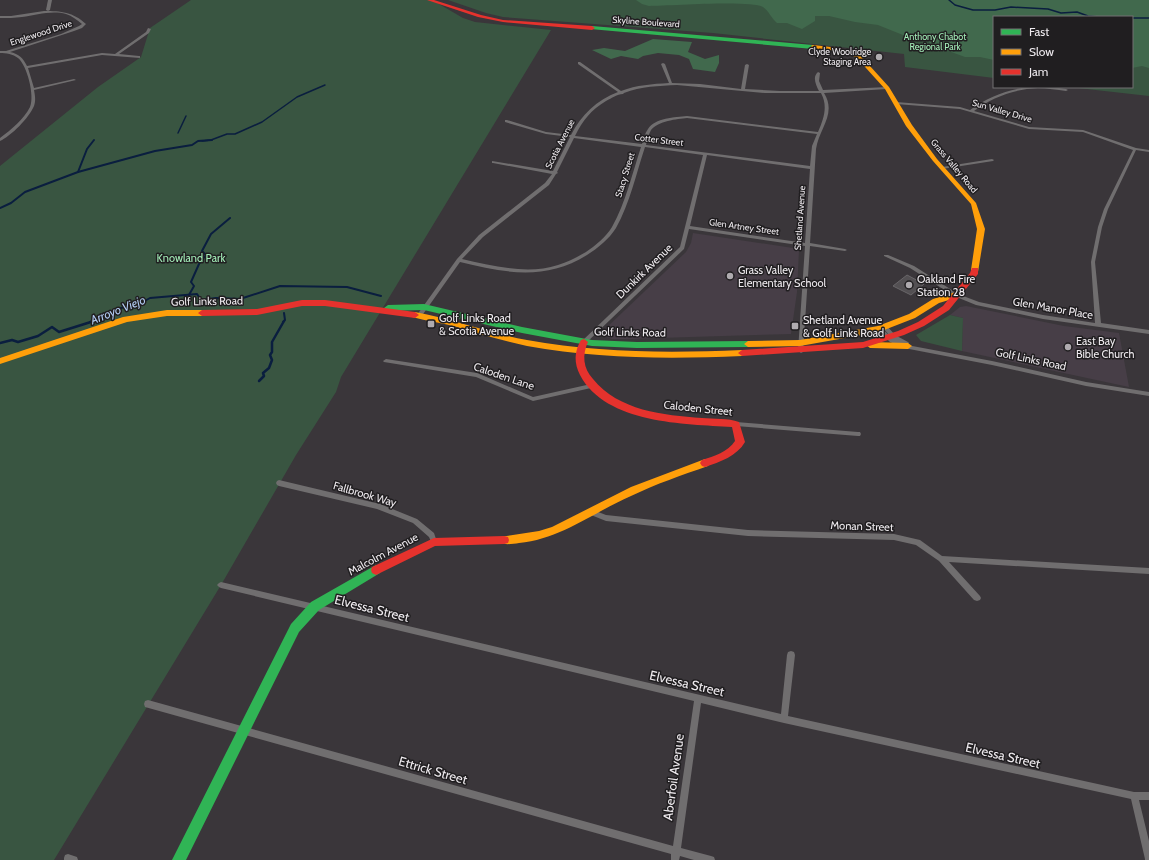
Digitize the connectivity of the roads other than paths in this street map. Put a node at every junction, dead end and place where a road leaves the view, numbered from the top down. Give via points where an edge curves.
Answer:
1 (50, 0) edge
2 (429, 0) edge
3 (48, 10) junction
4 (0, 17) edge
5 (149, 28) dead end
6 (0, 52) edge
7 (7, 52) junction
8 (117, 54) junction
9 (138, 58) dead end
10 (862, 59) joint
11 (579, 63) dead end
12 (663, 64) dead end
13 (747, 64) dead end
14 (26, 67) junction
15 (818, 73) dead end
16 (74, 80) dead end
17 (670, 84) junction
18 (887, 88) junction
19 (1033, 88) edge
20 (1048, 88) edge
21 (743, 89) junction
22 (33, 90) junction
23 (1066, 90) dead end
24 (822, 91) junction
25 (622, 93) junction
26 (896, 103) junction
27 (971, 111) junction
28 (506, 121) dead end
29 (819, 133) junction
30 (573, 137) junction
31 (0, 140) edge
32 (643, 146) junction
33 (1135, 149) junction
34 (1149, 151) edge
35 (705, 154) junction
36 (992, 160) dead end
37 (493, 162) dead end
38 (812, 168) junction
39 (942, 168) junction
40 (556, 173) junction
41 (688, 227) junction
42 (807, 245) junction
43 (845, 250) dead end
44 (886, 256) dead end
45 (459, 260) junction
46 (956, 295) junction
47 (424, 307) junction
48 (372, 309) junction
49 (419, 316) junction
50 (1098, 325) junction
51 (882, 328) junction
52 (1149, 332) edge
53 (890, 336) junction
54 (584, 342) junction
55 (863, 344) junction
56 (908, 346) junction
57 (800, 347) junction
58 (579, 351) junction
59 (0, 361) edge
60 (386, 361) dead end
61 (591, 386) junction
62 (1149, 394) edge
63 (736, 424) junction
64 (858, 434) dead end
65 (280, 483) dead end
66 (593, 513) junction
67 (434, 542) junction
68 (941, 559) junction
69 (1149, 571) edge
70 (221, 585) dead end
71 (977, 598) dead end
72 (316, 606) junction
73 (791, 655) dead end
74 (698, 698) junction
75 (148, 704) dead end
76 (784, 719) junction
77 (245, 731) junction
78 (1134, 796) junction
79 (1149, 796) edge
80 (675, 850) junction
81 (1149, 858) edge
82 (179, 860) edge
83 (675, 860) edge
84 (711, 860) edge

1 - 3 street
2 - 10 main road, Skyline Boulevard via 503,21 761,41 845,51
3 - 4 street, Englewood Drive via 18,17
3 - 7 street, Englewood Drive via 66,10 82,21 84,26 69,34
5 - 8 street via 148,32
6 - 7 street
7 - 14 street via 18,56
8 - 9 street
8 - 14 street via 85,56
10 - 18 main road, Grass Valley Road
11 - 25 street
12 - 17 street
13 - 21 street
14 - 22 street
15 - 24 street, Shetland Avenue via 816,82
16 - 22 street
17 - 21 street, Scotia Avenue
17 - 25 street, Scotia Avenue via 636,88
18 - 24 street, Scotia Avenue
18 - 26 main road, Grass Valley Road
19 - 27 street via 1002,94
20 - 23 street
21 - 24 street, Scotia Avenue via 764,92
22 - 31 street via 32,105 21,121
24 - 29 street, Shetland Avenue via 828,106
25 - 30 street, Scotia Avenue via 607,98 594,107 583,118
26 - 27 street, Sun Valley Drive
26 - 39 main road, Grass Valley Road via 909,126
27 - 33 street, Sun Valley Drive via 1029,128 1083,131
28 - 30 street, Cotter Street via 546,133
29 - 32 street, Stacy Street via 696,117 678,117 653,126
29 - 38 street, Shetland Avenue
30 - 32 street, Cotter Street
30 - 40 street, Scotia Avenue
32 - 35 street, Cotter Street
32 - 45 street, Stacy Street via 614,229 597,246 576,261 551,269 525,271 493,268
33 - 34 street, Sun Valley Drive
33 - 50 street via 1100,227 1093,262
35 - 38 street, Cotter Street
35 - 41 street, Dunkirk Avenue
36 - 39 street
37 - 40 street
38 - 42 street, Shetland Avenue
39 - 46 main road, Grass Valley Road via 974,204 981,229 974,274
40 - 45 street, Scotia Avenue via 547,184 480,236
41 - 42 street, Glen Artney Street
41 - 54 street, Dunkirk Avenue via 682,248
42 - 43 street, Glen Artney Street
42 - 57 street, Shetland Avenue
44 - 46 street via 912,268
45 - 47 street, Scotia Avenue
46 - 50 street, Glen Manor Place via 978,304
46 - 51 main road via 936,301 912,316
46 - 53 main road, Grass Valley Road via 946,308 936,315
47 - 48 main road, Golf Links Road
47 - 49 street, Scotia Avenue
47 - 54 main road, Golf Links Road
48 - 49 main road, Golf Links Road
48 - 59 main road, Golf Links Road via 302,303 257,312 193,312 146,316 126,320
49 - 58 main road, Golf Links Road via 527,343
50 - 52 street, Glen Manor Place
51 - 53 street, Golf Links Road
51 - 57 main road, Golf Links Road
53 - 55 main road, Golf Links Road
53 - 56 street, Golf Links Road via 896,344
54 - 57 main road, Golf Links Road
54 - 58 main road
55 - 56 main road
55 - 57 main road, Golf Links Road
56 - 62 street, Golf Links Road via 1086,384
57 - 58 main road, Golf Links Road via 700,355 607,354
58 - 61 main road, Caloden Street via 578,358
60 - 61 street, Caloden Lane via 477,375 532,399
61 - 63 main road, Caloden Street via 612,401 648,415
63 - 64 street, Caloden Street
63 - 66 main road, Malcolm Avenue via 740,442 727,454 626,494
65 - 67 street, Fallbrook Way via 378,506 415,521 432,535
66 - 67 main road, Malcolm Avenue via 552,532 524,538
66 - 68 street, Monan Street via 606,518 748,533 894,537 918,542
67 - 72 main road, Malcolm Avenue via 365,576
68 - 69 street
68 - 71 street, Monan Street
70 - 72 street, Elvessa Street
72 - 74 street, Elvessa Street
72 - 77 main road, Malcolm Avenue via 295,628
73 - 76 street
74 - 76 street, Elvessa Street
74 - 80 street, Aberfoil Avenue
75 - 77 street, Ettrick Street
76 - 78 street, Elvessa Street
77 - 80 street, Ettrick Street
77 - 82 main road, Malcolm Avenue
78 - 79 street, Elvessa Street
78 - 81 street
80 - 83 street, Aberfoil Avenue
80 - 84 street, Ettrick Street

